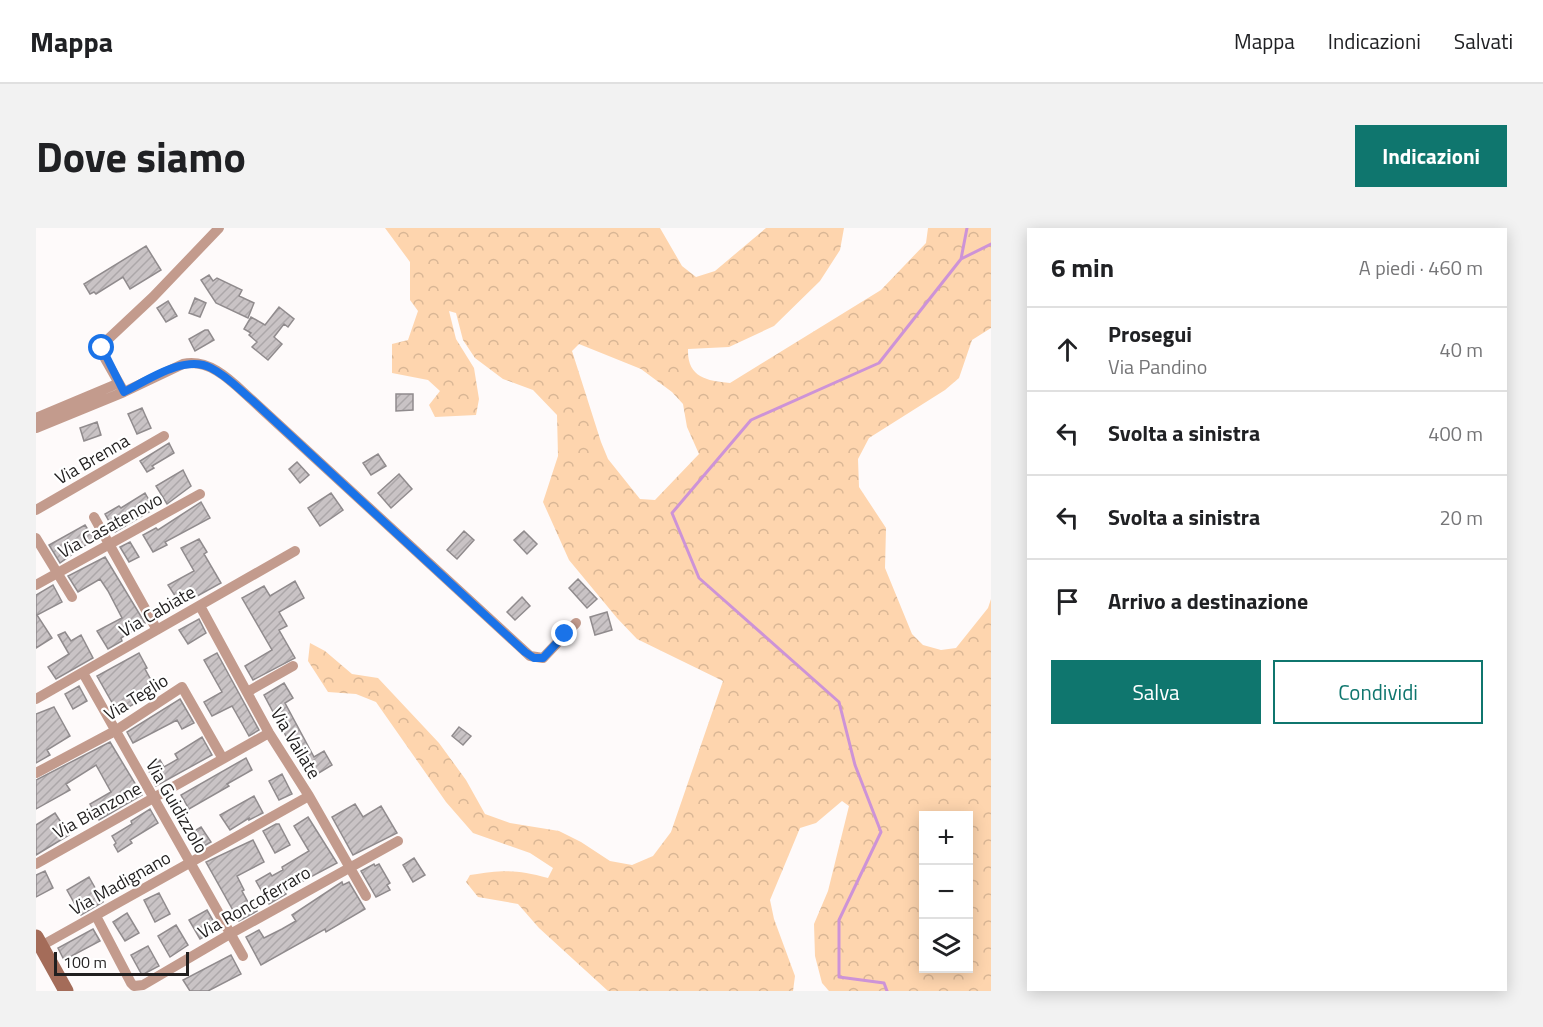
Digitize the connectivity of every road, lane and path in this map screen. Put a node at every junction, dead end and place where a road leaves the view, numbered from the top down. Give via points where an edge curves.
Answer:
1 (219, 228) edge
2 (121, 387) junction
3 (36, 418) edge
4 (36, 428) edge
5 (164, 436) dead end
6 (200, 494) dead end
7 (36, 510) edge
8 (94, 517) dead end
9 (36, 538) edge
10 (110, 543) junction
11 (295, 551) dead end
12 (56, 573) junction
13 (36, 585) edge
14 (72, 597) dead end
15 (200, 606) junction
16 (576, 623) dead end
17 (157, 630) junction
18 (293, 666) dead end
19 (82, 673) junction
20 (247, 692) junction
21 (36, 699) edge
22 (115, 731) junction
23 (269, 733) junction
24 (223, 759) junction
25 (36, 773) edge
26 (309, 796) junction
27 (153, 798) junction
28 (398, 841) dead end
29 (190, 863) junction
30 (36, 864) edge
31 (349, 867) junction
32 (366, 896) dead end
33 (96, 916) junction
34 (230, 934) junction
35 (39, 941) edge
36 (243, 956) dead end
37 (66, 991) edge

1 - 2 street via 104,343 103,354
2 - 3 street
2 - 4 street
2 - 16 street via 183,364 210,367 252,400 530,656 543,658
5 - 7 street, Via Brenna
6 - 10 street, Via Casatenovo
8 - 10 street
9 - 12 street
10 - 12 street, Via Casatenovo
10 - 17 street
11 - 15 street, Via Cabiate
12 - 13 street, Via Casatenovo
12 - 14 street
15 - 17 street, Via Cabiate
15 - 20 street, Via Vailate
17 - 19 street, Via Cabiate
18 - 20 street
19 - 21 street, Via Cabiate
19 - 22 street, Via Guidizzolo
20 - 23 street, Via Vailate
22 - 24 street, Via Teglio via 182,687
22 - 25 street, Via Teglio
22 - 27 street, Via Guidizzolo
23 - 24 street, Via Bianzone
23 - 26 street, Via Vailate
24 - 27 street, Via Bianzone
26 - 29 street, Via Madignano
26 - 31 street, Via Vailate
27 - 29 street, Via Guidizzolo
27 - 30 street, Via Bianzone
28 - 31 street, Via Roncoferraro
29 - 33 street, Via Madignano
29 - 34 street, Via Guidizzolo
31 - 32 street, Via Vailate
31 - 34 street, Via Roncoferraro
33 - 34 street, Via Roncoferraro via 131,983 137,986
33 - 35 street, Via Madignano
34 - 36 street, Via Guidizzolo
35 - 37 street

